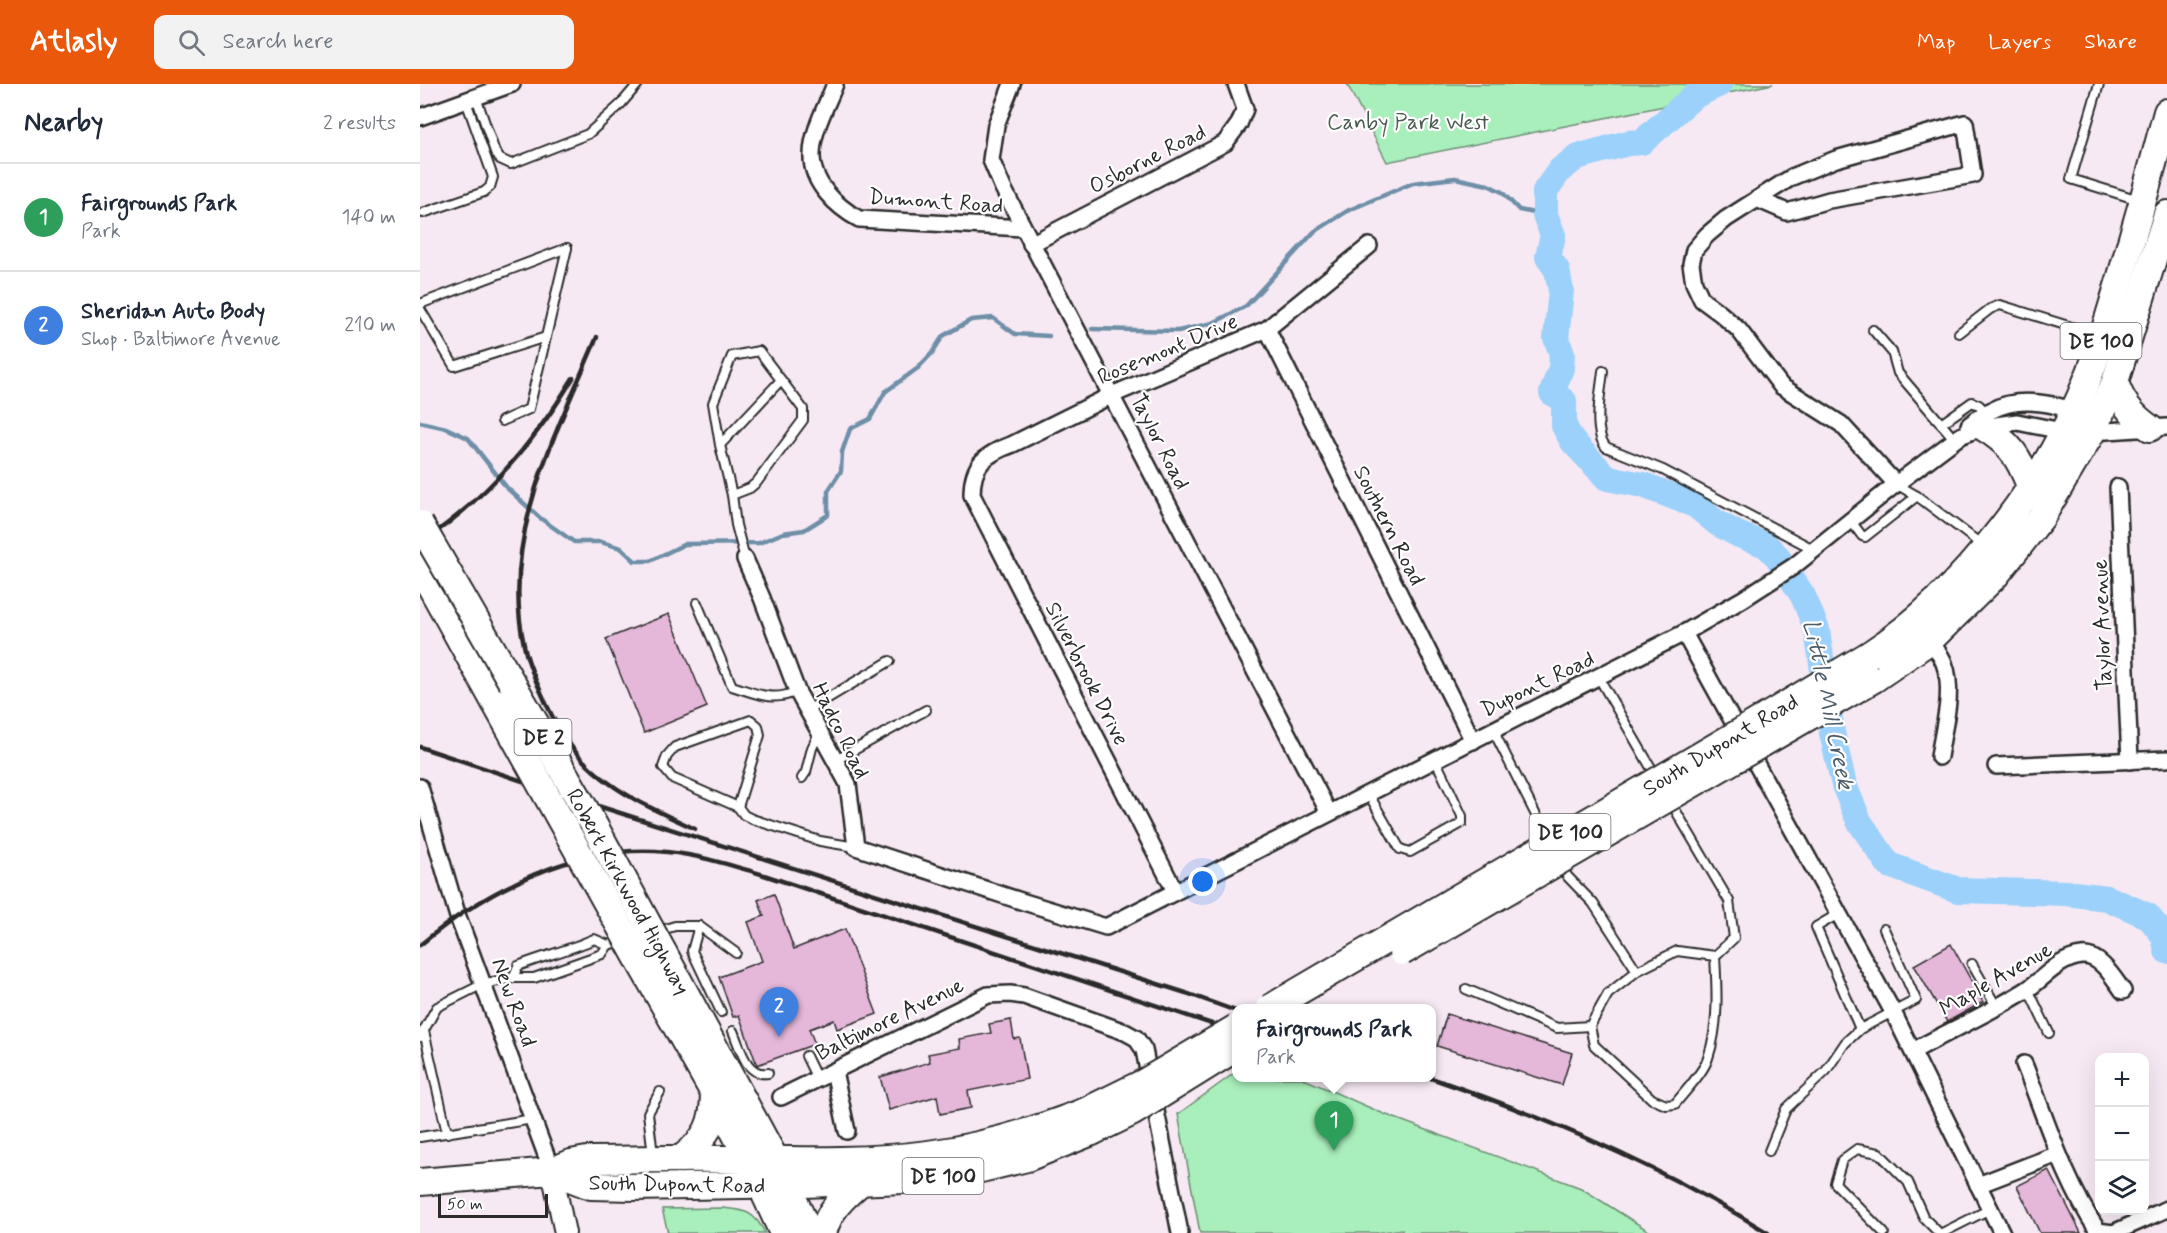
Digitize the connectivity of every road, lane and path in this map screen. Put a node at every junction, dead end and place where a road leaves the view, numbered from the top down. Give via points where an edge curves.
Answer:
1 (512, 84) edge
2 (638, 84) edge
3 (835, 84) edge
4 (1012, 84) edge
5 (1236, 84) edge
6 (2099, 84) edge
7 (471, 99) junction
8 (2167, 112) edge
9 (420, 117) edge
10 (1757, 199) junction
11 (2143, 201) junction
12 (423, 213) dead end
13 (2167, 214) edge
14 (1023, 228) junction
15 (1031, 244) junction
16 (1369, 246) dead end
17 (2140, 301) junction
18 (420, 304) edge
19 (420, 309) edge
20 (1267, 329) junction
21 (1874, 330) dead end
22 (1959, 333) dead end
23 (546, 337) junction
24 (2102, 337) junction
25 (1602, 371) dead end
26 (781, 380) junction
27 (2115, 381) junction
28 (1112, 395) junction
29 (2068, 420) junction
30 (502, 421) dead end
31 (1941, 424) junction
32 (2159, 427) edge
33 (1971, 429) junction
34 (2092, 432) junction
35 (720, 445) junction
36 (975, 473) joint
37 (1896, 484) junction
38 (2030, 486) junction
39 (2118, 488) dead end
40 (732, 495) junction
41 (1917, 496) junction
42 (1851, 521) junction
43 (420, 524) edge
44 (1984, 547) junction
45 (1815, 550) junction
46 (745, 559) joint
47 (420, 567) edge
48 (697, 603) dead end
49 (1924, 629) junction
50 (1684, 633) junction
51 (890, 661) dead end
52 (1599, 678) junction
53 (797, 691) junction
54 (808, 710) junction
55 (926, 710) dead end
56 (1493, 730) junction
57 (820, 732) junction
58 (1473, 741) junction
59 (1939, 757) dead end
60 (1435, 759) junction
61 (2167, 759) edge
62 (836, 760) junction
63 (2130, 761) junction
64 (1996, 766) dead end
65 (802, 778) dead end
66 (1661, 784) dead end
67 (420, 787) edge
68 (1368, 793) junction
69 (1666, 794) dead end
70 (738, 807) junction
71 (1329, 813) junction
72 (856, 847) junction
73 (1175, 891) junction
74 (1840, 913) junction
75 (699, 926) junction
76 (1884, 929) dead end
77 (608, 945) junction
78 (736, 953) dead end
79 (1715, 956) junction
80 (1972, 964) dead end
81 (1637, 971) junction
82 (513, 978) junction
83 (483, 984) junction
84 (2028, 988) junction
85 (1466, 989) dead end
86 (2123, 991) dead end
87 (1277, 1004) edge
88 (1310, 1004) edge
89 (1996, 1006) junction
90 (721, 1012) dead end
91 (1893, 1012) junction
92 (1590, 1026) junction
93 (1860, 1029) junction
94 (1232, 1030) edge
95 (733, 1031) dead end
96 (2049, 1033) dead end
97 (422, 1034) edge
98 (1232, 1050) edge
99 (1913, 1051) junction
100 (806, 1056) dead end
101 (2024, 1064) dead end
102 (834, 1071) junction
103 (768, 1073) dead end
104 (817, 1079) junction
105 (660, 1092) dead end
106 (714, 1093) junction
107 (781, 1097) dead end
108 (533, 1119) junction
109 (1089, 1122) junction
110 (847, 1131) dead end
111 (447, 1133) junction
112 (420, 1137) edge
113 (1769, 1151) dead end
114 (2058, 1154) junction
115 (681, 1159) junction
116 (654, 1160) junction
117 (749, 1160) junction
118 (776, 1161) junction
119 (552, 1172) junction
120 (420, 1182) edge
121 (861, 1182) junction
122 (786, 1184) junction
123 (760, 1185) junction
124 (1978, 1185) junction
125 (1990, 1209) junction
126 (2167, 1209) edge
127 (565, 1233) edge
128 (783, 1233) edge
129 (808, 1233) edge
130 (823, 1233) edge
131 (1179, 1233) edge
132 (1884, 1233) edge
133 (1940, 1233) edge
134 (2001, 1233) edge

1 - 7 street
2 - 7 lane via 588,134 511,164 495,152
3 - 14 street, Dumont Road via 812,155 817,176 844,211 859,219
4 - 14 street, Taylor Road via 996,125 991,160
5 - 15 street, Osborne Road via 1245,109 1225,143
6 - 11 lane via 2071,178
7 - 9 street
7 - 12 lane via 493,177 490,186 484,192
8 - 11 main road, South Dupont Road / DE 100
10 - 10 street via 1792,177 1836,159 1965,123 1973,175 1829,200 1787,212
10 - 37 street via 1726,219 1694,250 1694,283 1702,300 1738,330 1781,386 1841,424
11 - 17 main road via 2153,224 2140,268
11 - 24 main road, South Dupont Road / DE 100
13 - 17 main road, South Dupont Road / DE 100
14 - 15 street, Taylor Road
15 - 28 street, Taylor Road
16 - 20 street, Rosemont Drive
17 - 27 main road, South Dupont Road / DE 100
18 - 23 lane via 567,248
19 - 23 lane via 454,366
20 - 28 street, Rosemont Drive
20 - 58 street, Southern Road
21 - 31 lane via 1892,352 1898,373
22 - 24 lane via 2000,306
23 - 30 lane via 529,409
24 - 29 main road, South Dupont Road / DE 100
25 - 45 lane via 1598,415 1601,442 1606,447 1663,470
26 - 35 lane
26 - 35 lane via 759,351 732,356 713,403
26 - 40 lane via 803,408 804,420 757,482
27 - 32 main road via 2128,409
27 - 34 main road, South Dupont Road / DE 100
28 - 36 street, Rosemont Drive via 997,449 984,458
28 - 71 street, Taylor Road
29 - 33 street, Dupont Road
29 - 33 street, Dupont Road via 2026,402 2011,403
29 - 34 street
29 - 34 street, Dupont Road
29 - 38 main road, South Dupont Road / DE 100
31 - 33 lane
31 - 33 lane via 1972,402 1979,405
32 - 34 street, Dupont Road
33 - 37 street, Dupont Road
33 - 38 main road via 2000,437 2010,446
34 - 49 main road, South Dupont Road / DE 100 via 2041,519 1996,575
35 - 40 lane
36 - 73 street, Silverbrook Drive via 972,495
37 - 41 lane
37 - 42 street, Dupont Road
38 - 44 main road, South Dupont Road / DE 100
39 - 63 street, Taylor Avenue
40 - 46 lane
41 - 42 lane via 1865,537
41 - 44 lane
42 - 45 street, Dupont Road
43 - 118 main road, Robert Kirkwood Highway / DE 2, bridge via 590,816
44 - 49 main road, South Dupont Road / DE 100
45 - 50 street, Dupont Road via 1774,580
46 - 53 street, Hadco Road
47 - 106 main road, Robert Kirkwood Highway / DE 2, bridge
48 - 53 lane via 732,686 768,697 785,697
49 - 59 street via 1948,676
49 - 87 main road, South Dupont Road / DE 100, bridge via 1870,654
49 - 88 main road, South Dupont Road / DE 100, bridge via 1874,679
50 - 52 street, Dupont Road
50 - 74 street
51 - 54 lane
52 - 56 street, Dupont Road
52 - 66 lane
53 - 54 street, Hadco Road
54 - 57 street, Hadco Road
55 - 62 lane
56 - 58 street, Dupont Road
56 - 81 lane via 1567,876 1593,903
57 - 62 street, Hadco Road
57 - 65 lane
58 - 60 street, Dupont Road
60 - 68 street, Dupont Road
60 - 68 lane via 1462,823 1410,852 1400,849
61 - 63 street
62 - 72 street, Hadco Road via 848,784
63 - 64 street
67 - 83 street, New Road
68 - 71 street, Dupont Road
69 - 79 lane via 1729,901 1734,938
70 - 70 lane via 760,735 751,720 675,747 663,767 672,778
70 - 72 lane via 752,819 820,841
71 - 73 street, Dupont Road
72 - 73 street, Dupont Road via 1106,927
74 - 91 street
74 - 93 lane via 1816,927
75 - 77 lane via 675,926
75 - 78 lane
75 - 90 lane via 692,951
76 - 91 lane via 1916,1000
77 - 82 lane via 603,954 534,978
77 - 82 lane via 594,939 541,957 518,966
79 - 81 lane via 1677,951
79 - 92 lane via 1717,1000 1708,1060 1675,1104 1652,1099 1594,1045
80 - 89 lane
81 - 92 lane via 1608,994
82 - 83 lane
83 - 97 lane via 437,1007
83 - 108 street, New Road
84 - 86 street, Maple Avenue via 2059,963 2083,955 2102,965
84 - 89 street, Maple Avenue
84 - 96 lane
85 - 92 lane via 1557,1028
89 - 99 street, Maple Avenue
91 - 93 lane
91 - 99 street
93 - 113 lane via 1826,1071 1786,1109
94 - 109 main road, South Dupont Road / DE 100, bridge via 1143,1083
95 - 103 lane via 750,1069
97 - 111 lane
98 - 109 main road, South Dupont Road / DE 100, bridge via 1132,1112
99 - 124 street
100 - 104 lane
101 - 114 street
102 - 104 street, Baltimore Avenue
102 - 110 street
102 - 131 street, Baltimore Avenue via 988,995 1024,996 1125,1032 1136,1038 1148,1063
104 - 107 street, Baltimore Avenue
105 - 116 lane via 648,1113
106 - 115 main road via 714,1110 706,1134
106 - 117 main road, Robert Kirkwood Highway / DE 2
108 - 111 lane
108 - 119 street, New Road
109 - 118 main road, South Dupont Road / DE 100 via 928,1154
109 - 121 main road, South Dupont Road / DE 100 via 1027,1158 981,1169
111 - 112 lane
114 - 124 street
114 - 126 street via 2080,1204 2098,1231 2113,1233
115 - 116 main road, South Dupont Road / DE 100
115 - 117 main road, South Dupont Road / DE 100
116 - 119 main road, South Dupont Road / DE 100 via 587,1160
117 - 118 main road, South Dupont Road / DE 100
117 - 123 main road, Robert Kirkwood Highway / DE 2
118 - 122 main road, Robert Kirkwood Highway / DE 2
119 - 120 main road, DE 100
119 - 123 main road, South Dupont Road / DE 100 via 591,1186
119 - 127 street, New Road
121 - 122 main road, South Dupont Road / DE 100
121 - 130 main road via 831,1212
122 - 123 main road, South Dupont Road / DE 100
122 - 129 main road, Robert Kirkwood Highway / DE 2
123 - 128 main road, Robert Kirkwood Highway / DE 2
124 - 125 street
125 - 133 lane
125 - 134 street
132 - 133 lane via 1835,1183 1842,1160 1857,1149 1879,1153 1908,1182 1924,1218

